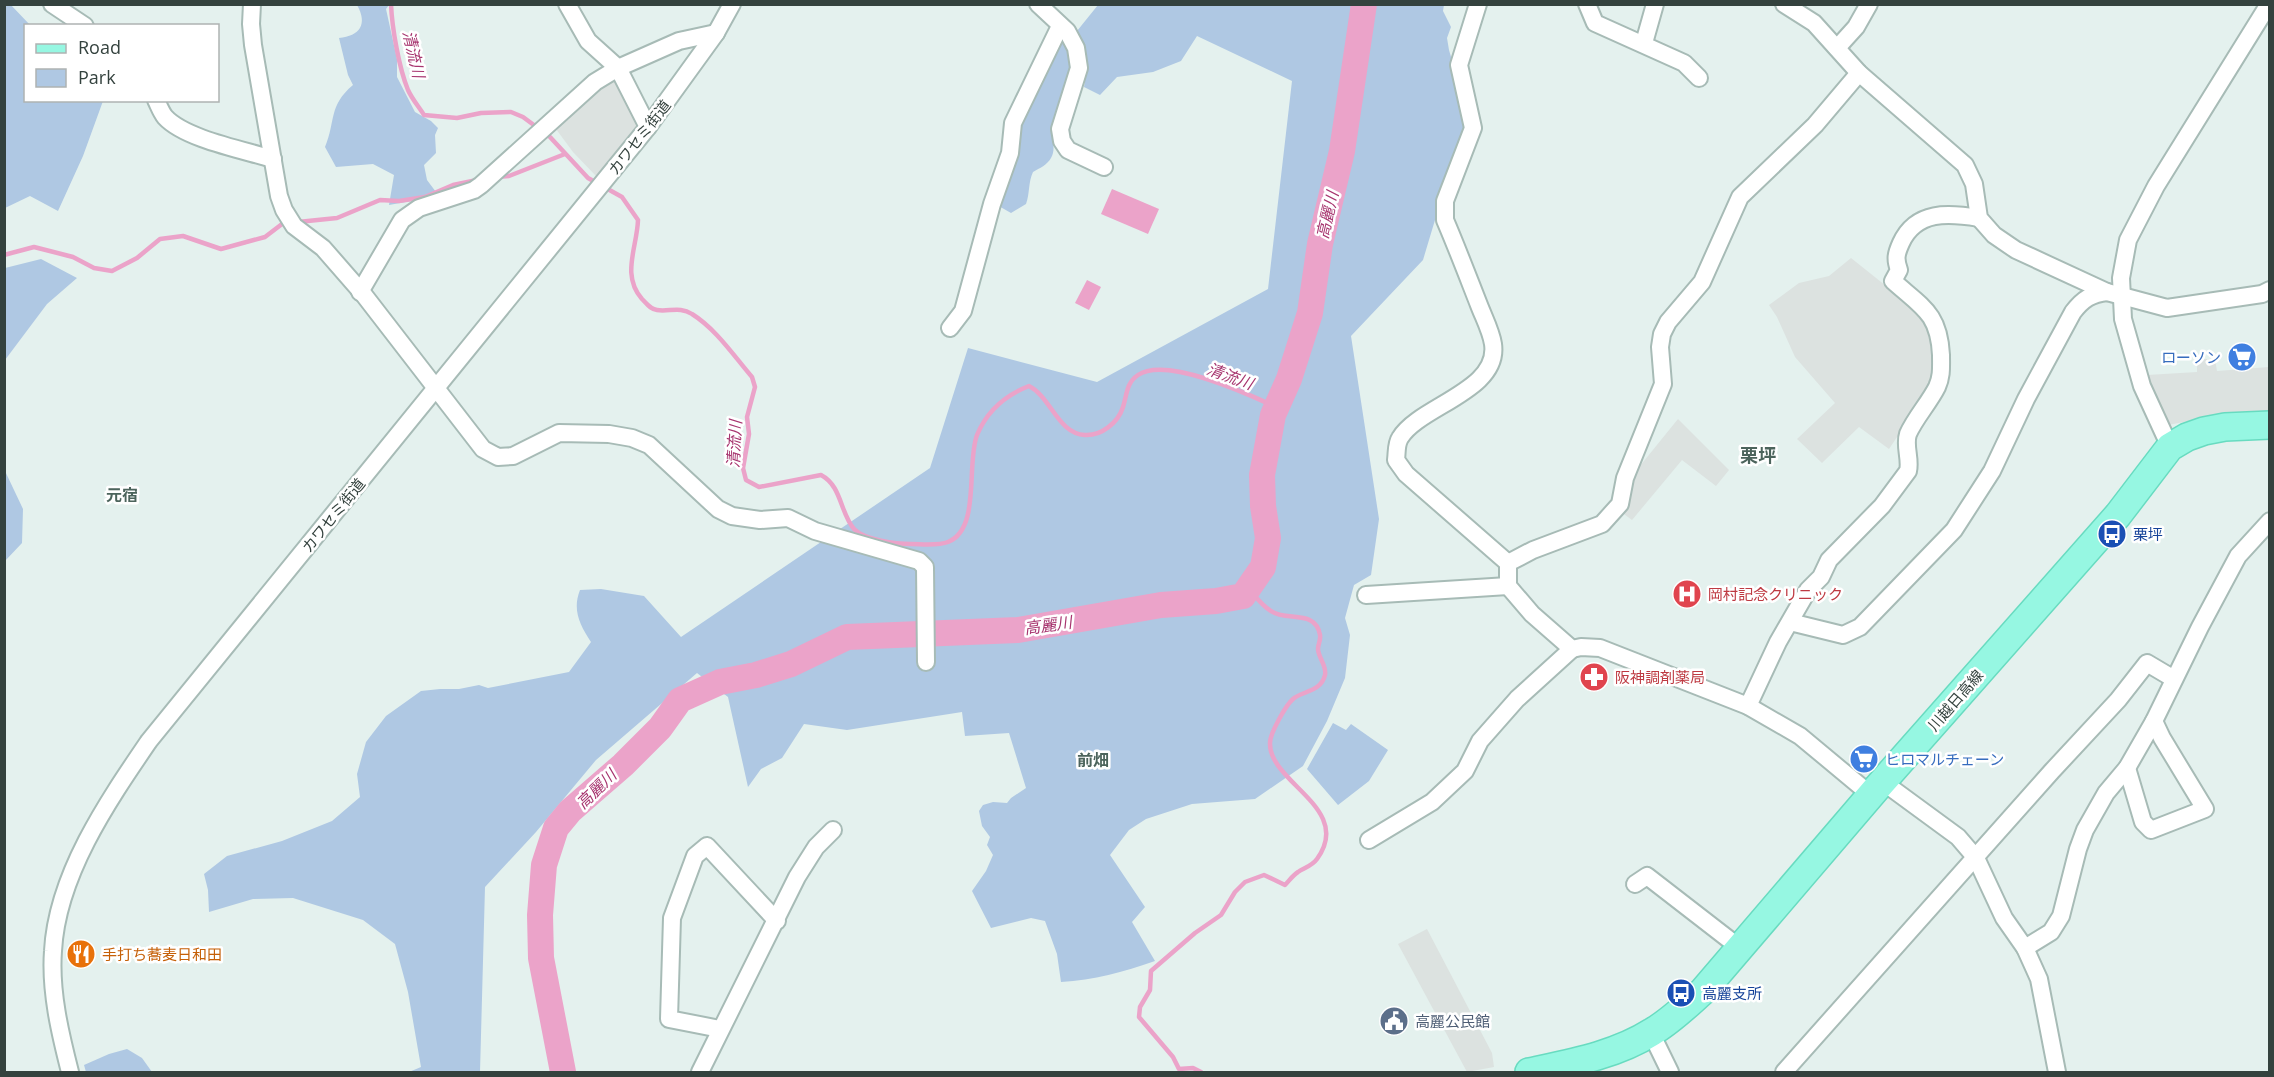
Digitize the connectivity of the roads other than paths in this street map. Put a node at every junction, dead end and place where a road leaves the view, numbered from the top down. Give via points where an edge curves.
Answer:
1 (52, 4) edge
2 (252, 4) edge
3 (567, 4) edge
4 (732, 4) edge
5 (1038, 4) edge
6 (1478, 4) edge
7 (1587, 4) edge
8 (1655, 4) edge
9 (1784, 4) edge
10 (1869, 4) edge
11 (2269, 4) edge
12 (82, 24) edge
13 (1060, 26) junction
14 (716, 33) junction
15 (1644, 43) junction
16 (1837, 48) junction
17 (618, 68) junction
18 (1859, 72) junction
19 (1699, 78) dead end
20 (157, 102) edge
21 (648, 127) junction
22 (273, 159) junction
23 (1104, 167) dead end
24 (1979, 218) junction
25 (2270, 290) edge
26 (360, 291) junction
27 (2114, 294) junction
28 (950, 328) dead end
29 (435, 390) junction
30 (2270, 425) edge
31 (2170, 447) junction
32 (2270, 521) edge
33 (1508, 563) junction
34 (1508, 586) junction
35 (1366, 594) dead end
36 (1790, 622) junction
37 (1572, 650) junction
38 (926, 662) dead end
39 (2174, 680) junction
40 (1748, 706) junction
41 (2154, 721) junction
42 (2127, 768) junction
43 (1877, 788) junction
44 (833, 830) dead end
45 (1369, 840) dead end
46 (1976, 858) junction
47 (1635, 884) dead end
48 (777, 921) junction
49 (1740, 948) junction
50 (2025, 948) junction
51 (720, 1029) junction
52 (1651, 1033) junction
53 (70, 1072) edge
54 (700, 1072) edge
55 (1529, 1072) edge
56 (1670, 1072) edge
57 (1784, 1072) edge
58 (2057, 1072) edge

1 - 12 street
2 - 22 street via 252,34
3 - 17 street via 588,41
4 - 14 street, カワセミ街道
5 - 13 street
6 - 33 street via 1459,65 1473,128 1445,201 1445,220 1488,327 1494,346 1492,359 1484,375 1472,386 1400,438 1396,460
7 - 15 street via 1596,23
8 - 15 street
9 - 16 street via 1814,23
10 - 16 street via 1856,27
11 - 27 street via 2156,186 2128,240
13 - 23 street via 1076,48 1079,68 1060,129 1062,141 1068,150
13 - 28 street via 1013,123 1010,153 963,311
14 - 17 street via 679,41
14 - 21 street, カワセミ街道
15 - 19 street via 1684,63
16 - 18 street
17 - 21 street
17 - 26 street via 595,82 482,185 419,208 402,220
18 - 24 street via 1965,165 1974,184
18 - 33 street via 1815,125 1740,198 1702,282 1668,322 1660,346 1663,384 1625,478 1620,504 1602,524
20 - 22 street via 164,115 183,130
21 - 29 street, カワセミ街道
22 - 26 street via 279,196 294,226 323,248
24 - 27 street via 1994,235 2016,250
24 - 36 street via 1944,214 1928,217 1915,224 1903,238 1895,260 1899,270 1893,281 1922,307 1937,328 1941,339 1939,384 1907,438 1908,471 1882,506 1829,560
25 - 27 street via 2167,308
26 - 29 street
27 - 31 street via 2142,386
27 - 36 street via 2093,294 2081,301 2026,399 1992,471 1954,530 1860,627 1843,635
29 - 38 street via 483,449 498,457 513,456 559,434 632,438 649,445 726,514 760,520 788,518 816,531 919,561 925,567
29 - 53 street, カワセミ街道 via 149,741 113,794 86,844 69,882 52,949 54,992
30 - 31 main road, 川越日高線 via 2204,431
31 - 43 main road, 川越日高線 via 2118,515
32 - 39 street via 2238,556
33 - 34 street
34 - 35 street
34 - 37 street
36 - 40 street
37 - 40 street via 1581,646 1600,648
37 - 45 street via 1517,699 1480,741 1465,771 1432,801
39 - 41 street
39 - 46 street via 2147,663
40 - 43 street
41 - 42 street
41 - 42 street via 2205,809 2151,830 2143,822
42 - 50 street via 2106,793 2085,830 2061,916 2051,932
43 - 46 street via 1958,837
43 - 49 main road, 川越日高線
44 - 48 street via 816,847 797,877
46 - 50 street via 2004,918
46 - 57 street
47 - 49 street via 1647,876
48 - 51 street
48 - 51 street via 707,846 695,856 672,918 669,1019
49 - 52 main road, 川越日高線 via 1703,991
50 - 58 street via 2039,979
51 - 54 street
52 - 55 main road, 川越日高線 via 1611,1052
52 - 56 street

